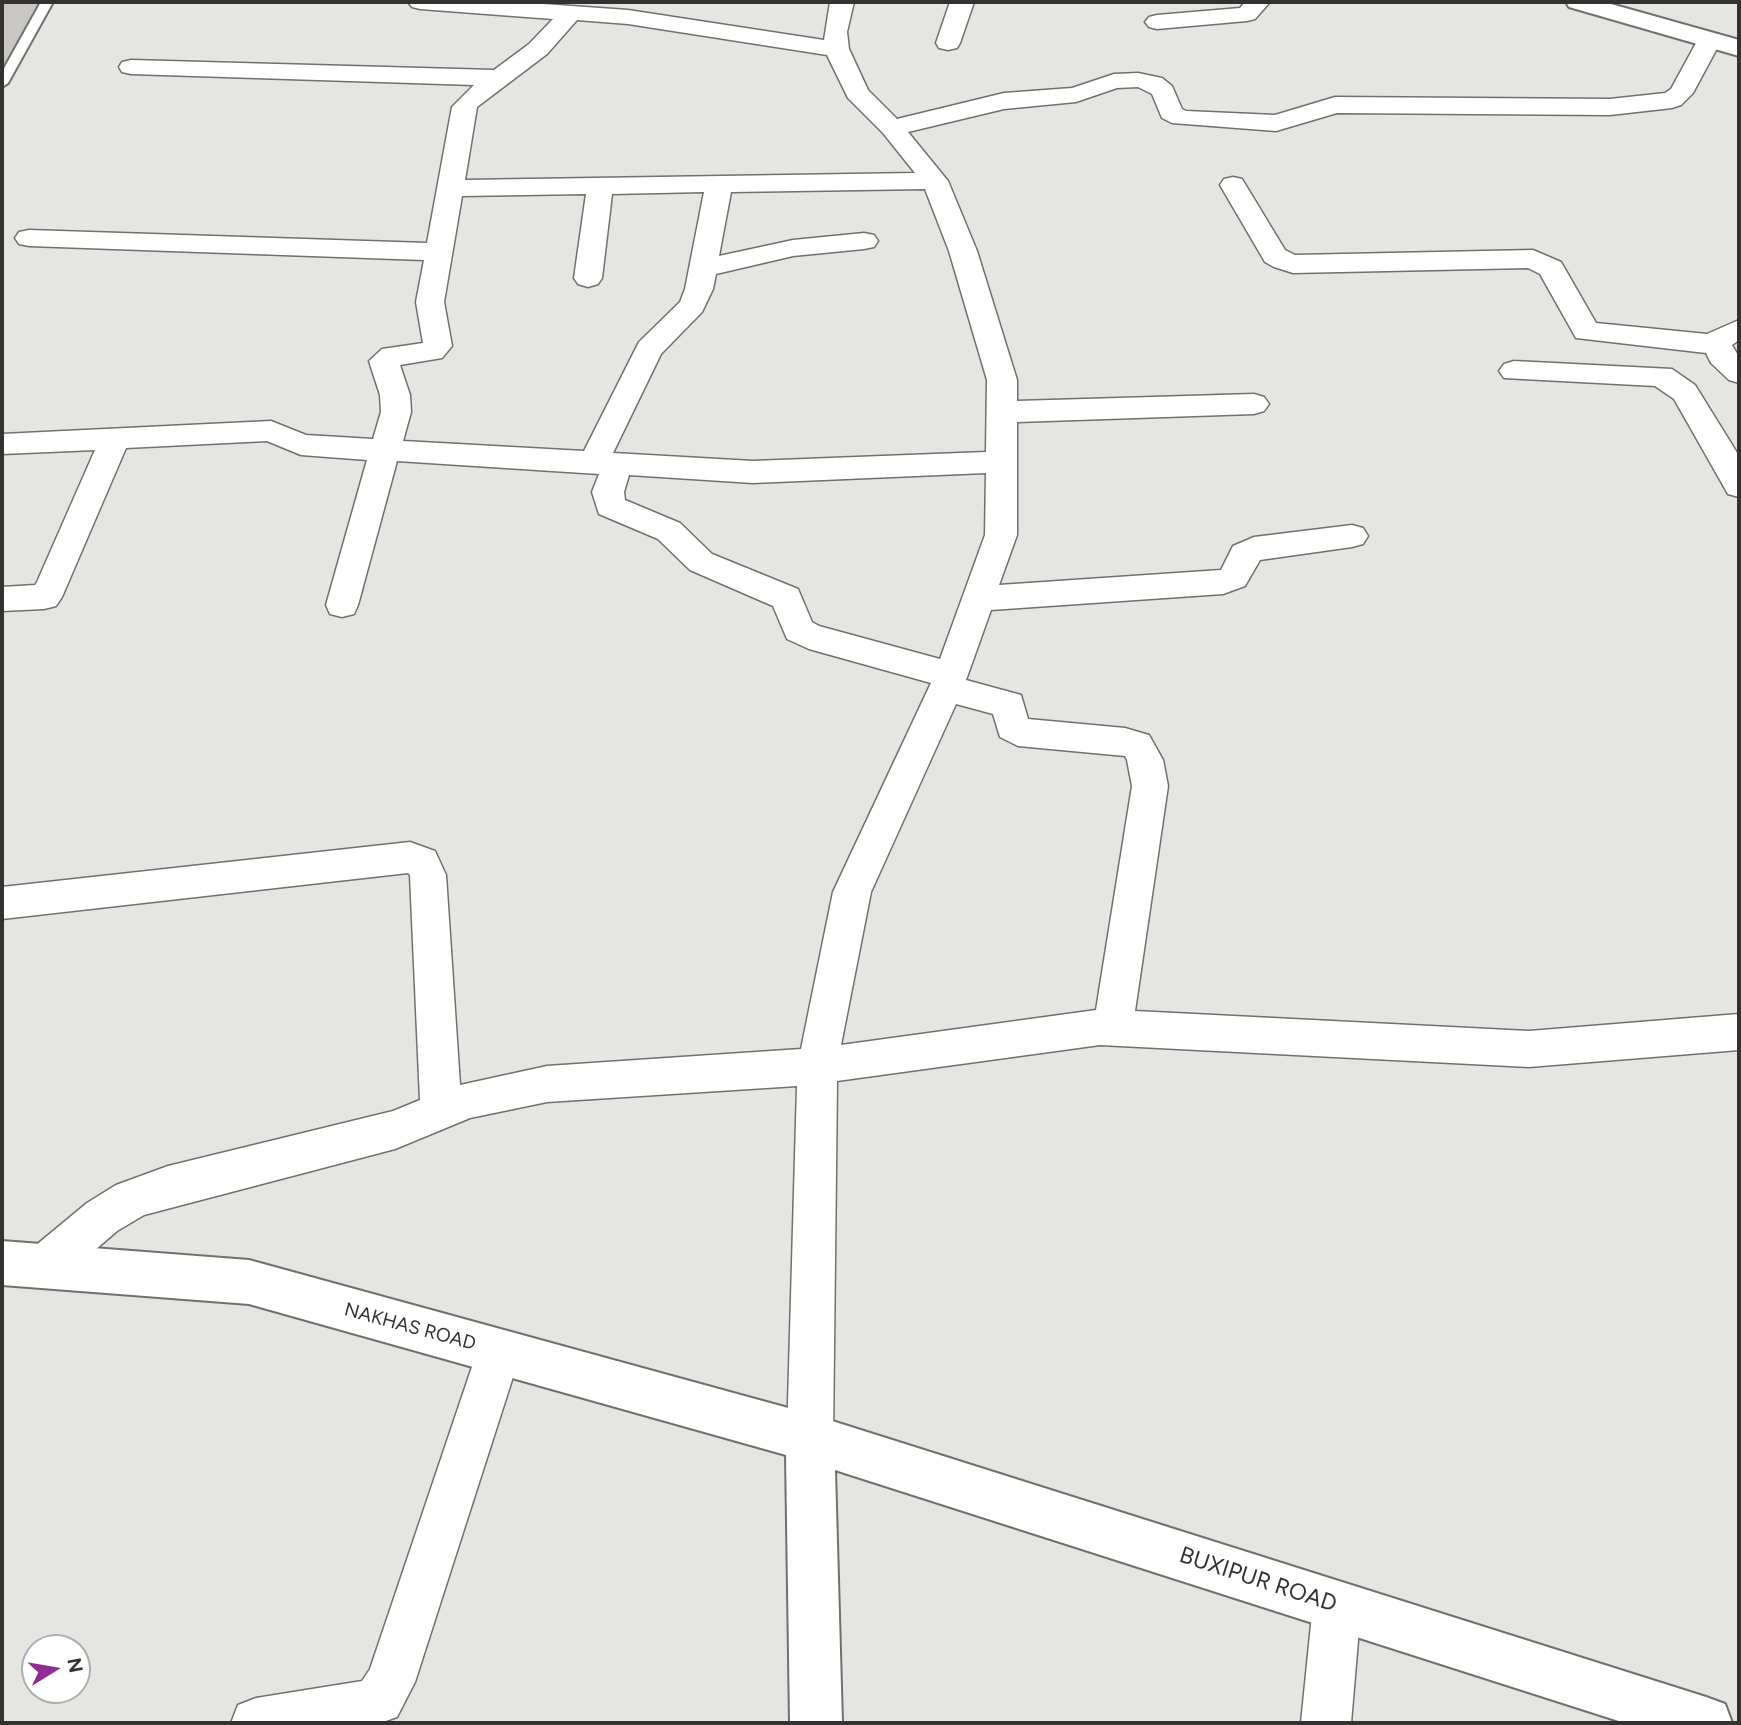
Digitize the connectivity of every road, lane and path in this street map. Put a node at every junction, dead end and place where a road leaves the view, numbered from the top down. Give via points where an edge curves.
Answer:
1 (47, 2) edge
2 (420, 2) edge
3 (842, 2) edge
4 (961, 2) edge
5 (1258, 2) edge
6 (1578, 2) edge
7 (1606, 6) edge
8 (583, 9) edge
9 (1157, 22) dead end
10 (1710, 39) junction
11 (948, 43) dead end
12 (1739, 48) edge
13 (837, 49) junction
14 (131, 67) dead end
15 (500, 78) junction
16 (2, 83) edge
17 (892, 128) junction
18 (935, 181) junction
19 (719, 184) junction
20 (1233, 185) dead end
21 (600, 186) junction
22 (450, 188) junction
23 (29, 238) dead end
24 (864, 241) dead end
25 (437, 252) junction
26 (703, 268) junction
27 (588, 278) dead end
28 (1729, 337) edge
29 (1514, 370) dead end
30 (1739, 373) edge
31 (1254, 404) dead end
32 (1001, 412) junction
33 (115, 438) junction
34 (2, 444) edge
35 (387, 450) junction
36 (1001, 462) junction
37 (605, 465) junction
38 (1739, 486) edge
39 (1352, 536) dead end
40 (2, 599) edge
41 (979, 599) junction
42 (342, 605) dead end
43 (948, 681) junction
44 (2, 904) edge
45 (1113, 1028) junction
46 (1739, 1032) edge
47 (817, 1066) junction
48 (441, 1111) junction
49 (23, 1265) edge
50 (499, 1352) junction
51 (810, 1438) junction
52 (1337, 1605) junction
53 (256, 1723) edge
54 (816, 1723) edge
55 (1326, 1723) edge
56 (1706, 1723) edge

1 - 16 lane
2 - 8 street
3 - 13 street via 835,32
4 - 11 street
5 - 9 street via 1240,16
6 - 7 main road
7 - 10 main road
8 - 13 street
8 - 15 street
10 - 12 main road
10 - 17 street via 1681,93 1672,100 1611,107 1335,105 1276,124 1181,118 1171,113 1163,91 1138,80 1114,81 1076,95 1023,97
13 - 17 street via 857,93
14 - 15 street
15 - 22 street via 465,107
17 - 18 street
18 - 19 street
18 - 32 street via 963,251 1002,380
19 - 21 street
19 - 26 street
20 - 28 street via 1275,256 1293,264 1533,259 1551,268 1586,331
21 - 22 street
21 - 27 street
22 - 25 street
23 - 25 street
24 - 26 street via 793,248
25 - 35 street via 430,302 438,346 384,361 396,412
26 - 37 street via 692,306 649,349
28 - 30 street via 1721,356
29 - 38 street via 1662,376 1685,392
31 - 32 street
32 - 36 street
33 - 34 street
33 - 35 street via 257,430 271,431 301,445
33 - 40 street via 44,597
35 - 37 street
35 - 42 street
36 - 37 street via 789,472
36 - 41 street via 1001,536
37 - 43 street via 610,506 669,531 701,562 786,598 799,630
39 - 41 street via 1254,549 1244,554 1234,578 1223,582
41 - 43 street
43 - 45 street via 1009,705 1012,727 1018,732 1125,742 1137,745 1145,760 1150,786
43 - 47 street via 852,892
44 - 48 street via 410,858 422,862 428,875
45 - 46 street via 1528,1049
45 - 47 street
47 - 48 street via 547,1084 468,1100
47 - 51 street
48 - 49 street via 395,1130 131,1199
49 - 50 main road, NAKHAS ROAD via 249,1282
50 - 51 main road, NAKHAS ROAD
50 - 53 street via 390,1682 379,1699 362,1706
51 - 52 main road, BUXIPUR ROAD
51 - 54 main road
52 - 55 street
52 - 56 main road, BUXIPUR ROAD

